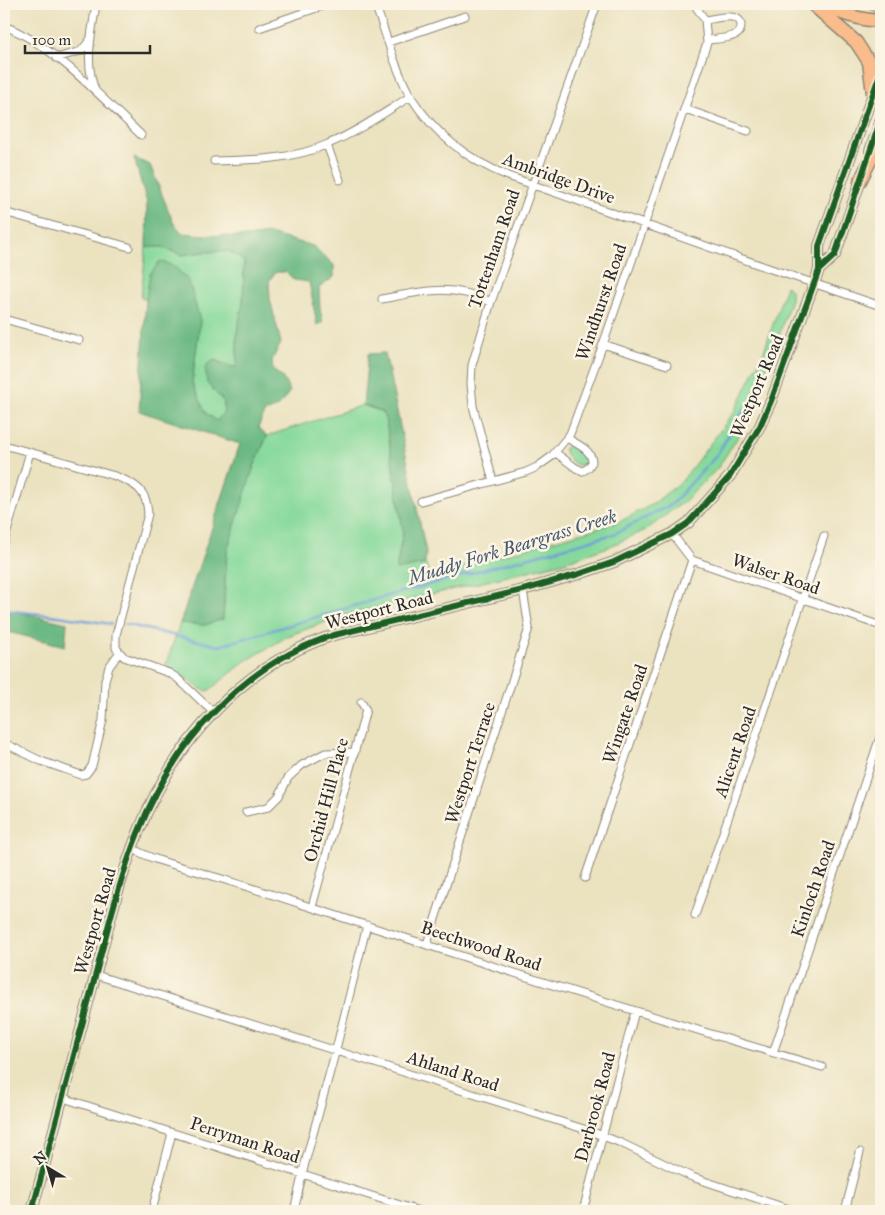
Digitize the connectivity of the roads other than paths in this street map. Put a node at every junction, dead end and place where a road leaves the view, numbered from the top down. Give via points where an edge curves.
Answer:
1 (96, 4) edge
2 (328, 4) edge
3 (375, 4) edge
4 (597, 4) edge
5 (694, 4) edge
6 (812, 4) edge
7 (820, 4) edge
8 (875, 4) edge
9 (881, 8) edge
10 (465, 16) dead end
11 (705, 20) junction
12 (881, 21) edge
13 (4, 26) edge
14 (259, 28) dead end
15 (92, 37) junction
16 (707, 40) junction
17 (389, 42) junction
18 (56, 58) junction
19 (881, 71) edge
20 (96, 93) junction
21 (873, 93) junction
22 (411, 96) junction
23 (685, 109) junction
24 (881, 119) edge
25 (748, 131) dead end
26 (141, 135) dead end
27 (881, 139) edge
28 (327, 145) junction
29 (214, 161) dead end
30 (340, 180) dead end
31 (860, 182) junction
32 (532, 185) junction
33 (4, 212) edge
34 (644, 224) junction
35 (129, 247) dead end
36 (819, 270) junction
37 (814, 284) junction
38 (382, 298) dead end
39 (490, 302) junction
40 (881, 306) edge
41 (4, 319) edge
42 (79, 340) dead end
43 (603, 344) junction
44 (667, 365) dead end
45 (567, 438) junction
46 (4, 445) edge
47 (30, 452) junction
48 (556, 453) junction
49 (493, 481) junction
50 (421, 501) dead end
51 (672, 534) junction
52 (824, 536) dead end
53 (4, 542) edge
54 (692, 560) junction
55 (523, 590) junction
56 (803, 600) junction
57 (881, 626) edge
58 (119, 653) junction
59 (361, 702) dead end
60 (214, 713) junction
61 (881, 734) edge
62 (4, 743) edge
63 (355, 752) junction
64 (246, 812) dead end
65 (132, 848) junction
66 (585, 878) dead end
67 (312, 908) junction
68 (695, 915) dead end
69 (367, 925) junction
70 (427, 944) junction
71 (96, 975) junction
72 (635, 1011) junction
73 (336, 1050) junction
74 (773, 1054) junction
75 (822, 1067) dead end
76 (62, 1098) junction
77 (172, 1133) junction
78 (603, 1136) junction
79 (860, 1152) dead end
80 (303, 1174) junction
81 (32, 1211) edge
82 (152, 1211) edge
83 (294, 1211) edge
84 (419, 1211) edge
85 (583, 1211) edge
86 (795, 1211) edge
87 (845, 1211) edge

1 - 15 street
2 - 14 street
3 - 17 street, Ambridge Drive
4 - 32 street, Tottenham Road
5 - 11 street
6 - 21 highway via 856,42 869,62
7 - 12 highway via 844,15
8 - 9 highway
10 - 17 street
11 - 16 street, Windhurst Road
11 - 16 street via 733,17 741,25 736,35
13 - 18 street via 32,39
15 - 18 street via 81,51
15 - 20 street via 90,68
16 - 23 street, Windhurst Road
17 - 22 street, Ambridge Drive
18 - 20 street
19 - 21 main road, Westport Road
20 - 26 street
21 - 36 main road, Westport Road via 819,246
22 - 28 street
22 - 32 street, Ambridge Drive via 436,128 462,150 494,170
23 - 25 street
23 - 34 street, Windhurst Road
24 - 31 main road, Westport Road
27 - 31 highway
28 - 29 street via 270,159
28 - 30 street
31 - 36 main road, Westport Road via 835,255
32 - 34 street, Ambridge Drive
32 - 39 street, Tottenham Road
33 - 35 street
34 - 37 street, Ambridge Drive
34 - 43 street, Windhurst Road
36 - 37 main road, Westport Road
37 - 40 street, Ambridge Drive
37 - 51 main road, Westport Road via 771,402 750,444 712,497 688,523
38 - 39 street via 446,289 462,291
39 - 49 street, Tottenham Road via 475,348 471,384 475,415
41 - 42 street
43 - 44 street
43 - 45 street, Windhurst Road
45 - 48 street, Windhurst Road
45 - 48 street via 589,452 592,462 588,468 583,470 572,465
46 - 47 street
47 - 53 street
47 - 58 street via 129,482 145,498 148,514 116,635 115,645
48 - 49 street, Windhurst Road via 526,472
49 - 50 street, Windhurst Road
51 - 54 street
51 - 55 main road, Westport Road via 614,562
52 - 56 street, Alicent Road
54 - 56 street, Walser Road
54 - 66 street, Wingate Road
55 - 60 main road, Westport Road via 334,635 269,664 229,696
55 - 70 street, Westport Terrace via 529,628
56 - 57 street, Walser Road
56 - 68 street, Alicent Road
58 - 60 street via 177,678
58 - 62 street via 105,680 103,720 92,766 86,774 81,776 41,761
59 - 63 street, Orchid Hill Place via 366,710
60 - 65 main road, Westport Road via 166,776
61 - 74 street, Kinloch Road
63 - 64 street via 325,753 302,765 288,778 279,796 268,807
63 - 67 street, Orchid Hill Place
65 - 67 street, Beechwood Road
65 - 71 main road, Westport Road
67 - 69 street, Beechwood Road
69 - 70 street, Beechwood Road
69 - 73 street
70 - 72 street, Beechwood Road
71 - 73 street, Ahland Road
71 - 76 main road, Westport Road
72 - 74 street, Beechwood Road
72 - 78 street, Darbrook Road
73 - 78 street, Ahland Road
73 - 80 street
74 - 75 street, Beechwood Road
76 - 77 street, Perryman Road
76 - 81 main road, Westport Road
77 - 80 street, Perryman Road
77 - 82 street
78 - 85 street, Darbrook Road
78 - 86 street, Ahland Road via 692,1177
79 - 87 street
80 - 83 street
80 - 84 street, Perryman Road

